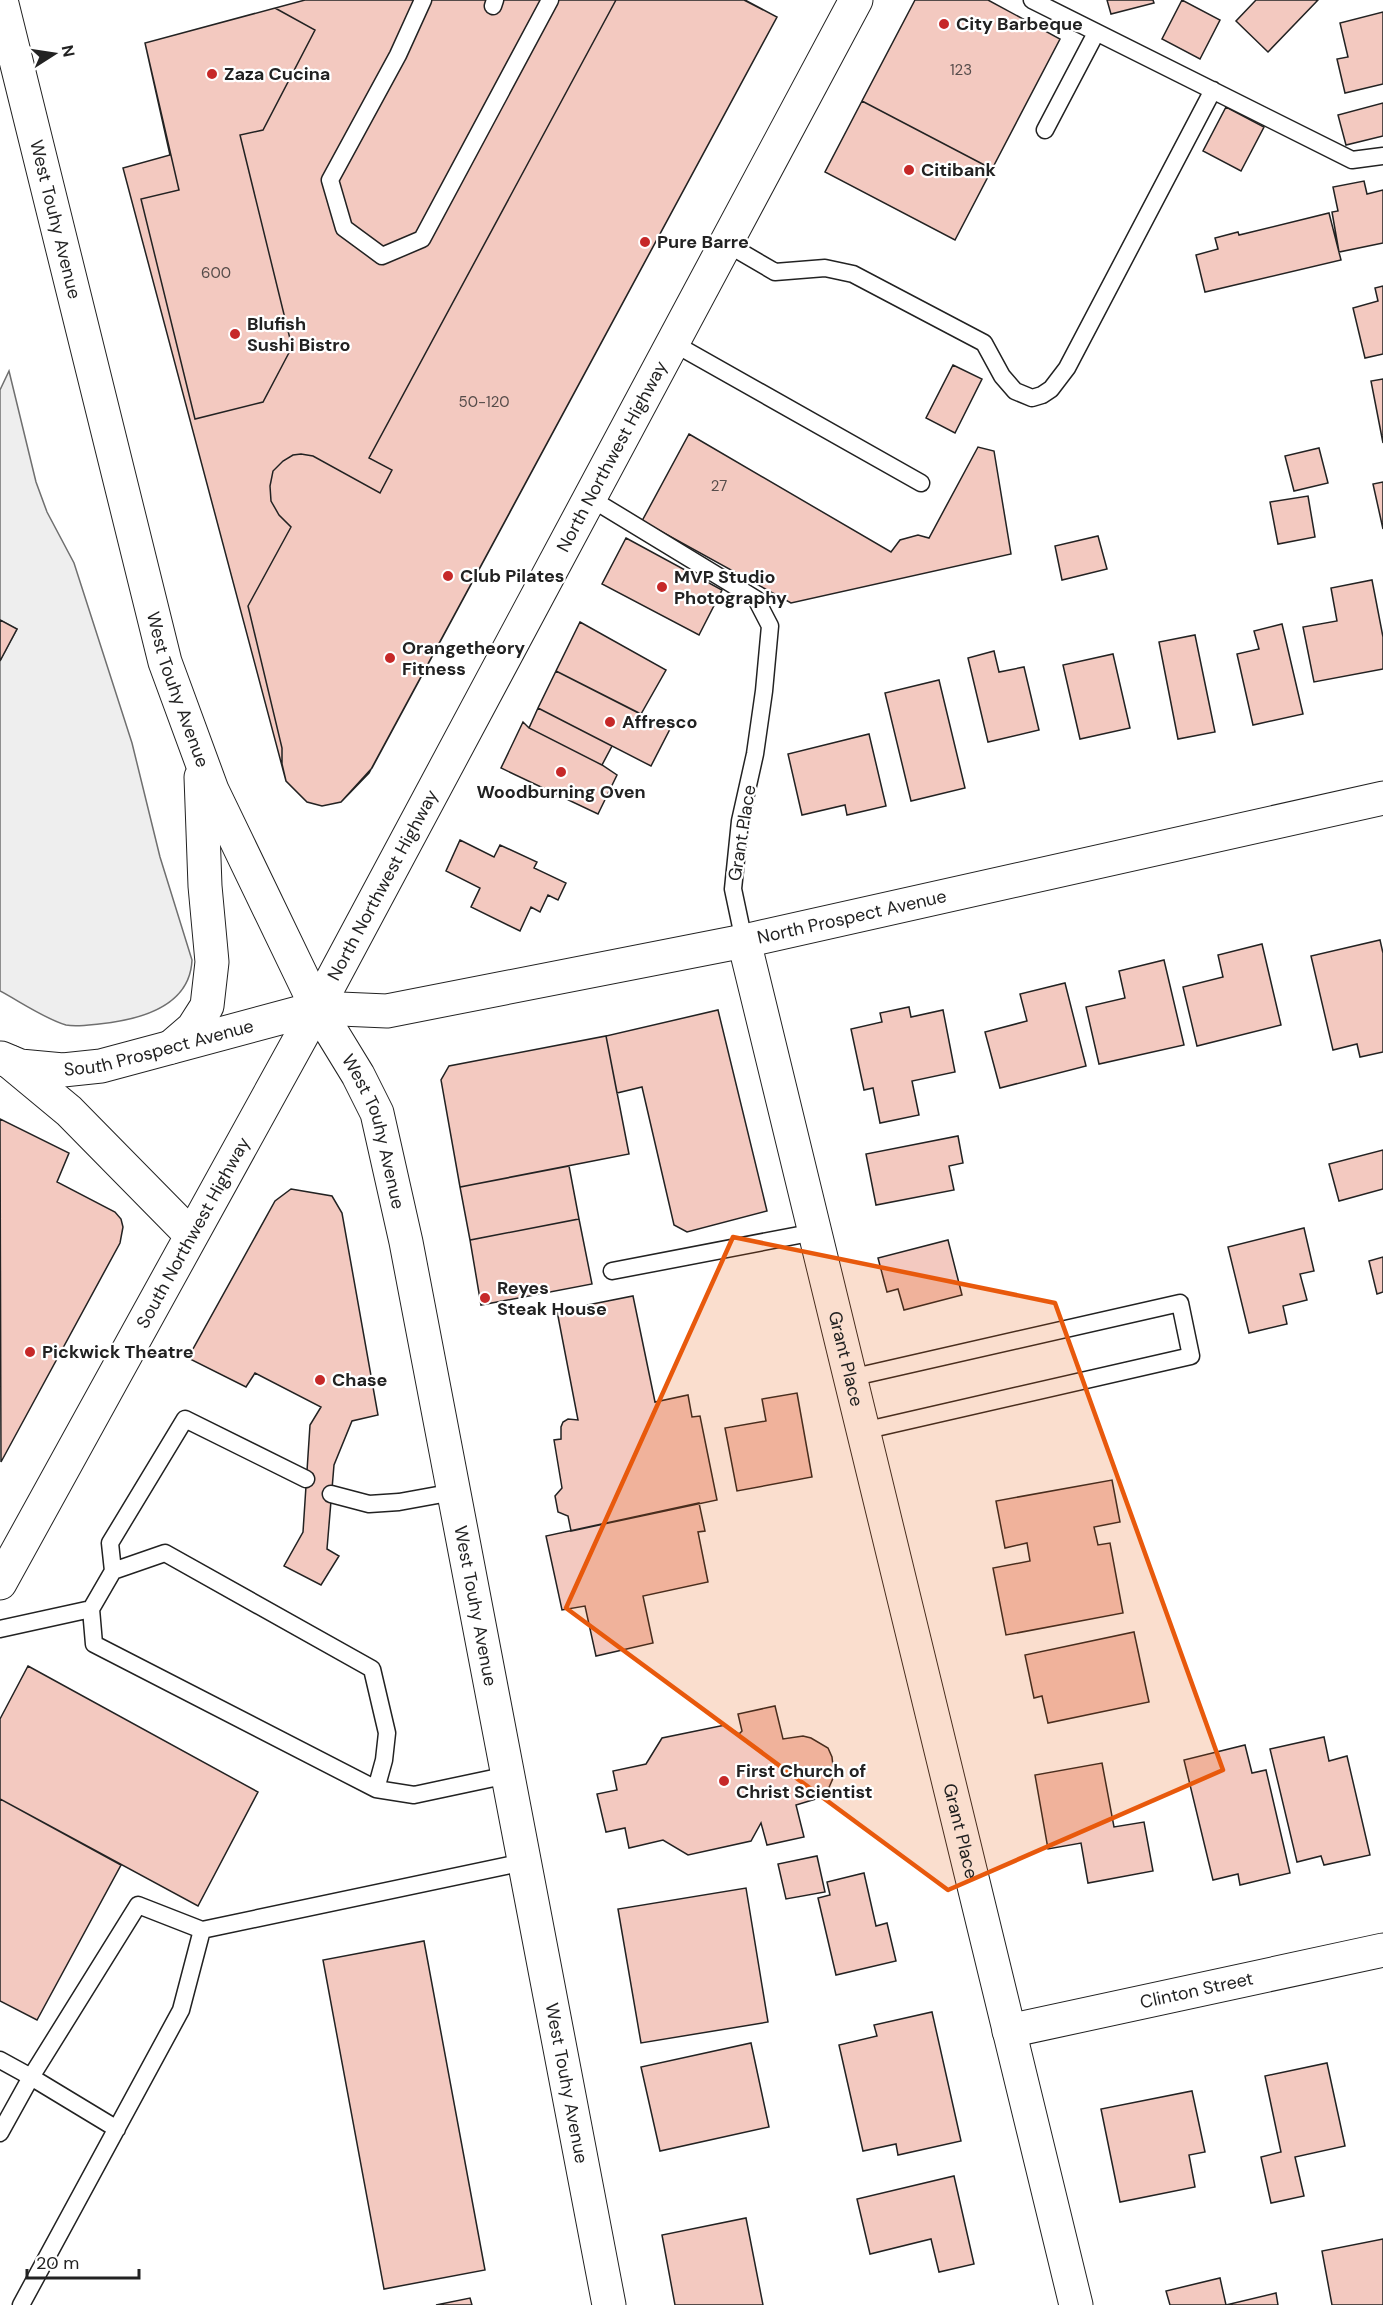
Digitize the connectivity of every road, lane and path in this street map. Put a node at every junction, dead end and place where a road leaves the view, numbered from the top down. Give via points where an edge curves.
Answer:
1 (1, 0) edge
2 (423, 0) edge
3 (550, 0) edge
4 (856, 0) edge
5 (1032, 0) edge
6 (1096, 33) junction
7 (1213, 90) junction
8 (1045, 130) dead end
9 (1383, 156) edge
10 (727, 244) junction
11 (673, 343) junction
12 (921, 483) dead end
13 (590, 498) junction
14 (200, 758) junction
15 (1383, 798) edge
16 (744, 941) junction
17 (316, 1008) junction
18 (171, 1047) junction
19 (5, 1060) edge
20 (815, 1232) junction
21 (191, 1235) junction
22 (612, 1271) dead end
23 (850, 1378) junction
24 (863, 1431) junction
25 (306, 1479) dead end
26 (454, 1492) junction
27 (331, 1494) dead end
28 (9, 1545) edge
29 (112, 1571) junction
30 (0, 1582) edge
31 (91, 1609) junction
32 (0, 1629) edge
33 (508, 1775) junction
34 (376, 1789) junction
35 (524, 1862) junction
36 (202, 1930) junction
37 (1383, 1950) edge
38 (1009, 2031) junction
39 (0, 2060) edge
40 (31, 2078) junction
41 (117, 2129) junction
42 (0, 2133) edge
43 (21, 2305) edge
44 (609, 2305) edge
45 (1076, 2305) edge

1 - 14 main road, West Touhy Avenue via 165,662
2 - 3 lane via 398,55 330,180 344,228 382,256 422,239
4 - 10 main road, North Northwest Highway
5 - 6 lane
6 - 7 lane
6 - 8 lane
7 - 9 lane via 1352,160
7 - 10 lane via 1067,368 1042,395 1032,398 1015,392 984,344 853,274 825,268 775,272
10 - 11 main road, North Northwest Highway
11 - 12 lane
11 - 13 main road, North Northwest Highway
13 - 16 lane, Grant Place via 756,599 770,626 757,744 740,821 733,889
13 - 17 main road, North Northwest Highway
14 - 17 main road, West Touhy Avenue
14 - 18 main road via 212,962 207,1006 193,1028
15 - 16 main road, North Prospect Avenue
16 - 17 main road, North Prospect Avenue via 387,1011
16 - 20 main road, Grant Place
17 - 18 main road, South Prospect Avenue
17 - 21 main road, South Northwest Highway
17 - 26 main road, West Touhy Avenue via 358,1075 376,1113 406,1242
18 - 19 main road, South Prospect Avenue via 101,1066 63,1070 20,1066
19 - 21 main road via 69,1111
20 - 22 lane
20 - 23 main road, Grant Place
21 - 28 main road, South Northwest Highway
23 - 24 main road, Grant Place
23 - 24 lane via 1180,1303 1191,1356
24 - 38 main road, Grant Place
25 - 29 lane via 185,1419 111,1543
26 - 27 lane via 369,1504
26 - 33 main road, West Touhy Avenue
28 - 30 main road, South Northwest Highway
29 - 31 lane
29 - 34 lane via 165,1553 372,1669 387,1733
31 - 32 lane
31 - 34 lane via 94,1644
33 - 34 lane via 414,1794
33 - 35 main road, West Touhy Avenue
35 - 36 lane
35 - 44 main road, West Touhy Avenue
36 - 40 lane via 138,1905
36 - 41 lane via 181,2010
37 - 38 main road, Clinton Street
38 - 45 main road, Grant Place
39 - 40 lane
40 - 41 lane
40 - 42 lane
41 - 43 lane

